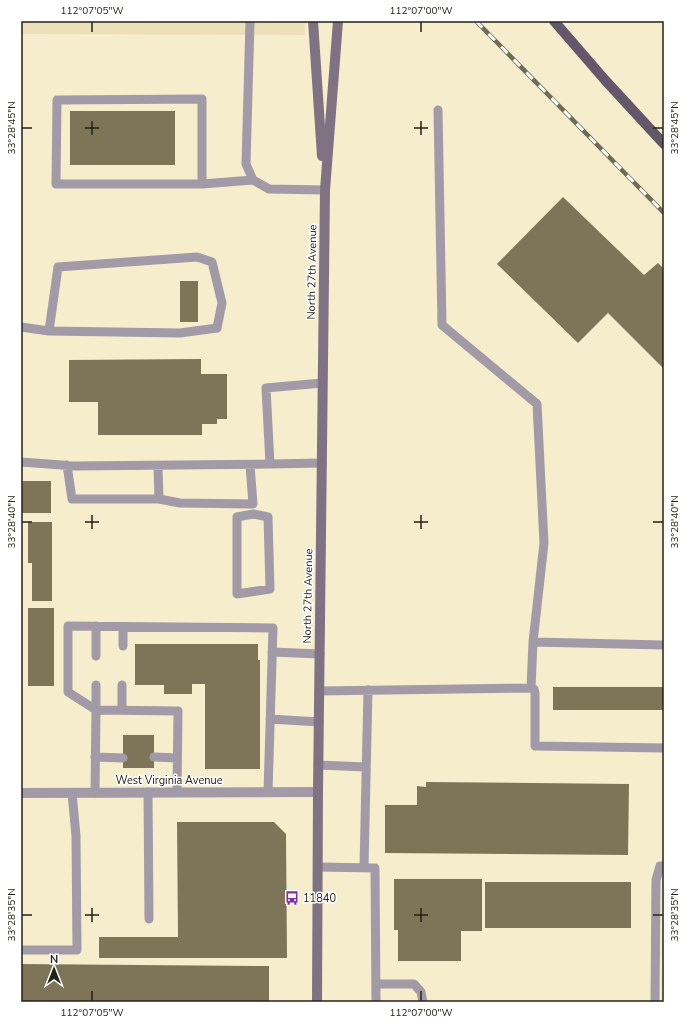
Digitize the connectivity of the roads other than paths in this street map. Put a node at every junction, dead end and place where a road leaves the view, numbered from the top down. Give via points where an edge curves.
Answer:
1 (250, 21) edge
2 (313, 21) edge
3 (338, 21) edge
4 (554, 21) edge
5 (438, 110) dead end
6 (664, 144) edge
7 (253, 180) junction
8 (202, 184) junction
9 (325, 190) junction
10 (21, 327) edge
11 (49, 331) junction
12 (322, 383) junction
13 (21, 462) edge
14 (322, 463) junction
15 (270, 464) junction
16 (68, 465) junction
17 (250, 465) junction
18 (158, 466) junction
19 (159, 499) junction
20 (253, 504) junction
21 (253, 514) junction
22 (96, 626) junction
23 (123, 627) junction
24 (533, 642) junction
25 (664, 645) edge
26 (123, 646) dead end
27 (272, 652) junction
28 (320, 654) junction
29 (96, 656) dead end
30 (96, 685) dead end
31 (122, 685) dead end
32 (531, 688) junction
33 (368, 690) junction
34 (319, 691) junction
35 (96, 710) junction
36 (122, 710) junction
37 (270, 720) junction
38 (319, 722) junction
39 (664, 748) edge
40 (95, 757) junction
41 (154, 757) dead end
42 (123, 758) dead end
43 (177, 758) junction
44 (318, 765) junction
45 (366, 767) junction
46 (148, 792) junction
47 (177, 792) junction
48 (268, 792) junction
49 (318, 792) junction
50 (21, 793) edge
51 (72, 793) junction
52 (95, 793) junction
53 (664, 866) edge
54 (318, 867) junction
55 (364, 867) junction
56 (149, 920) dead end
57 (21, 950) edge
58 (376, 984) junction
59 (317, 1002) edge
60 (376, 1002) edge
61 (423, 1002) edge
62 (655, 1002) edge

1 - 7 lane via 246,164
2 - 9 main road, North 27th Avenue
3 - 9 main road, North 27th Avenue
4 - 6 main road
5 - 24 lane via 442,326 536,404 544,543
7 - 8 lane
7 - 9 lane via 270,189
8 - 8 lane via 56,184 57,100 202,99
9 - 12 main road, North 27th Avenue
10 - 11 lane
11 - 11 lane via 180,333 217,328 222,303 212,262 197,257 58,267
12 - 14 main road, North 27th Avenue
12 - 15 lane via 266,388
13 - 16 lane
14 - 15 lane
14 - 28 main road, North 27th Avenue
15 - 17 lane
16 - 18 lane
16 - 19 lane via 72,498
17 - 18 lane
17 - 20 lane
18 - 19 lane
19 - 20 lane via 180,503
20 - 21 lane
21 - 21 lane via 237,517 237,594 270,589 268,517
22 - 23 lane
22 - 29 lane
22 - 35 lane via 68,626 68,692
23 - 26 lane
23 - 27 lane via 273,628
24 - 25 lane
24 - 32 lane
27 - 28 lane
27 - 37 lane
28 - 34 main road, North 27th Avenue
30 - 35 lane
31 - 36 lane
32 - 33 lane
32 - 39 lane via 535,693 535,746
33 - 34 lane
33 - 45 lane
34 - 38 main road, North 27th Avenue
35 - 36 lane
35 - 40 lane
36 - 43 lane via 178,711
37 - 38 lane
37 - 48 lane
38 - 44 main road, North 27th Avenue
40 - 42 lane
40 - 52 lane
41 - 43 lane
43 - 47 lane
44 - 45 lane
44 - 49 main road, North 27th Avenue
45 - 55 lane
46 - 47 street, West Virginia Avenue
46 - 52 street, West Virginia Avenue
46 - 56 lane
47 - 48 street, West Virginia Avenue
48 - 49 street, West Virginia Avenue
49 - 54 main road, North 27th Avenue
50 - 51 street, West Virginia Avenue
51 - 52 street, West Virginia Avenue
51 - 57 lane via 76,836 78,950
53 - 62 lane via 660,866 656,880
54 - 55 lane
54 - 59 main road, North 27th Avenue
55 - 58 lane via 375,868
58 - 60 lane
58 - 61 lane via 414,984 421,992

